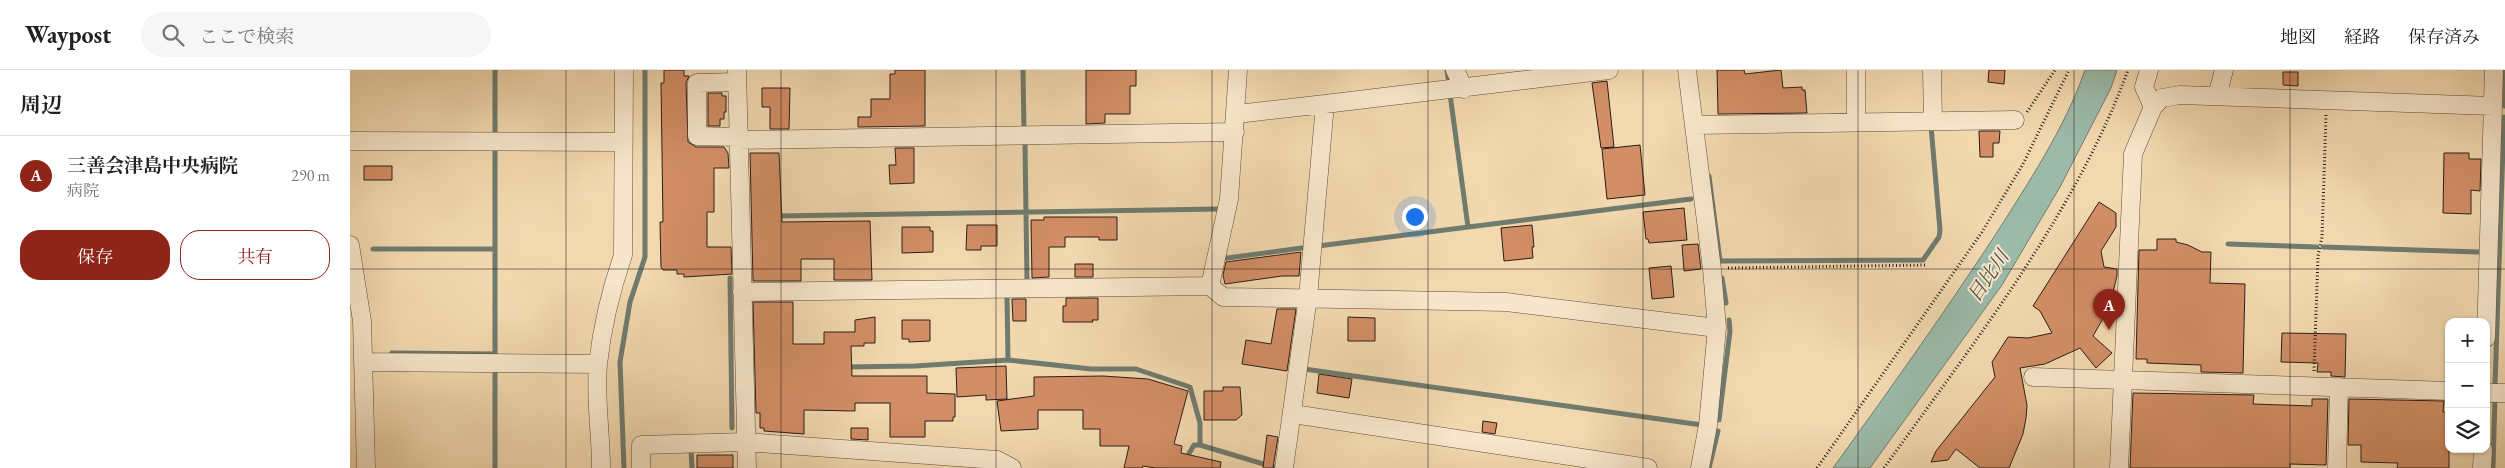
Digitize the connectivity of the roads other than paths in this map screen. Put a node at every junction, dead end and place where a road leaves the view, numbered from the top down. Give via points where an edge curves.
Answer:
1 (624, 70) edge
2 (1238, 70) edge
3 (1455, 70) edge
4 (1609, 70) edge
5 (1686, 70) edge
6 (1856, 70) edge
7 (1932, 70) edge
8 (2149, 70) edge
9 (2224, 70) edge
10 (2494, 70) edge
11 (737, 76) edge
12 (1464, 89) junction
13 (2217, 96) junction
14 (1325, 104) junction
15 (2153, 107) junction
16 (2497, 110) edge
17 (2015, 120) road end
18 (1933, 121) junction
19 (1856, 122) junction
20 (1236, 123) junction
21 (1694, 125) junction
22 (739, 138) junction
23 (350, 141) edge
24 (623, 142) junction
25 (350, 245) edge
26 (1210, 286) junction
27 (742, 292) junction
28 (1308, 297) junction
29 (2487, 318) edge
30 (1717, 328) junction
31 (359, 353) edge
32 (598, 364) junction
33 (2033, 377) dead end
34 (2123, 379) junction
35 (2339, 387) junction
36 (2445, 391) edge
37 (2490, 393) edge
38 (2505, 393) edge
39 (1293, 414) junction
40 (746, 442) junction
41 (2483, 453) edge
42 (366, 468) edge
43 (601, 468) edge
44 (641, 468) edge
45 (747, 468) edge
46 (1012, 468) edge
47 (1284, 468) edge
48 (1648, 468) edge
49 (1700, 468) edge
50 (2119, 468) edge
51 (2337, 468) edge
52 (2482, 468) edge

1 - 24 street
2 - 20 street
3 - 12 street
4 - 12 street
5 - 21 street
6 - 19 street
7 - 18 street
8 - 15 street via 2144,88
9 - 13 street
10 - 16 street
11 - 22 street
11 - 22 street via 697,83 697,136
12 - 14 street via 1454,87
13 - 15 street via 2180,94 2162,98
13 - 16 street
14 - 20 street
14 - 28 street
15 - 34 street via 2133,154
16 - 29 street
17 - 18 street
18 - 19 street
19 - 21 street
20 - 22 street
20 - 26 street via 1229,199
21 - 30 street
22 - 27 street
23 - 24 street
24 - 32 street via 623,255 613,284
25 - 31 street via 362,321
26 - 27 street
26 - 28 street via 1223,297
27 - 40 street
28 - 30 street via 1506,302
28 - 39 street
30 - 49 street via 1708,425
31 - 32 street
31 - 42 street
32 - 43 street
33 - 34 street
34 - 35 street
34 - 50 street
35 - 36 street
35 - 51 street
37 - 38 street
39 - 47 street
39 - 48 street
40 - 44 street via 642,445
40 - 45 street
40 - 46 street via 996,460
41 - 52 street

